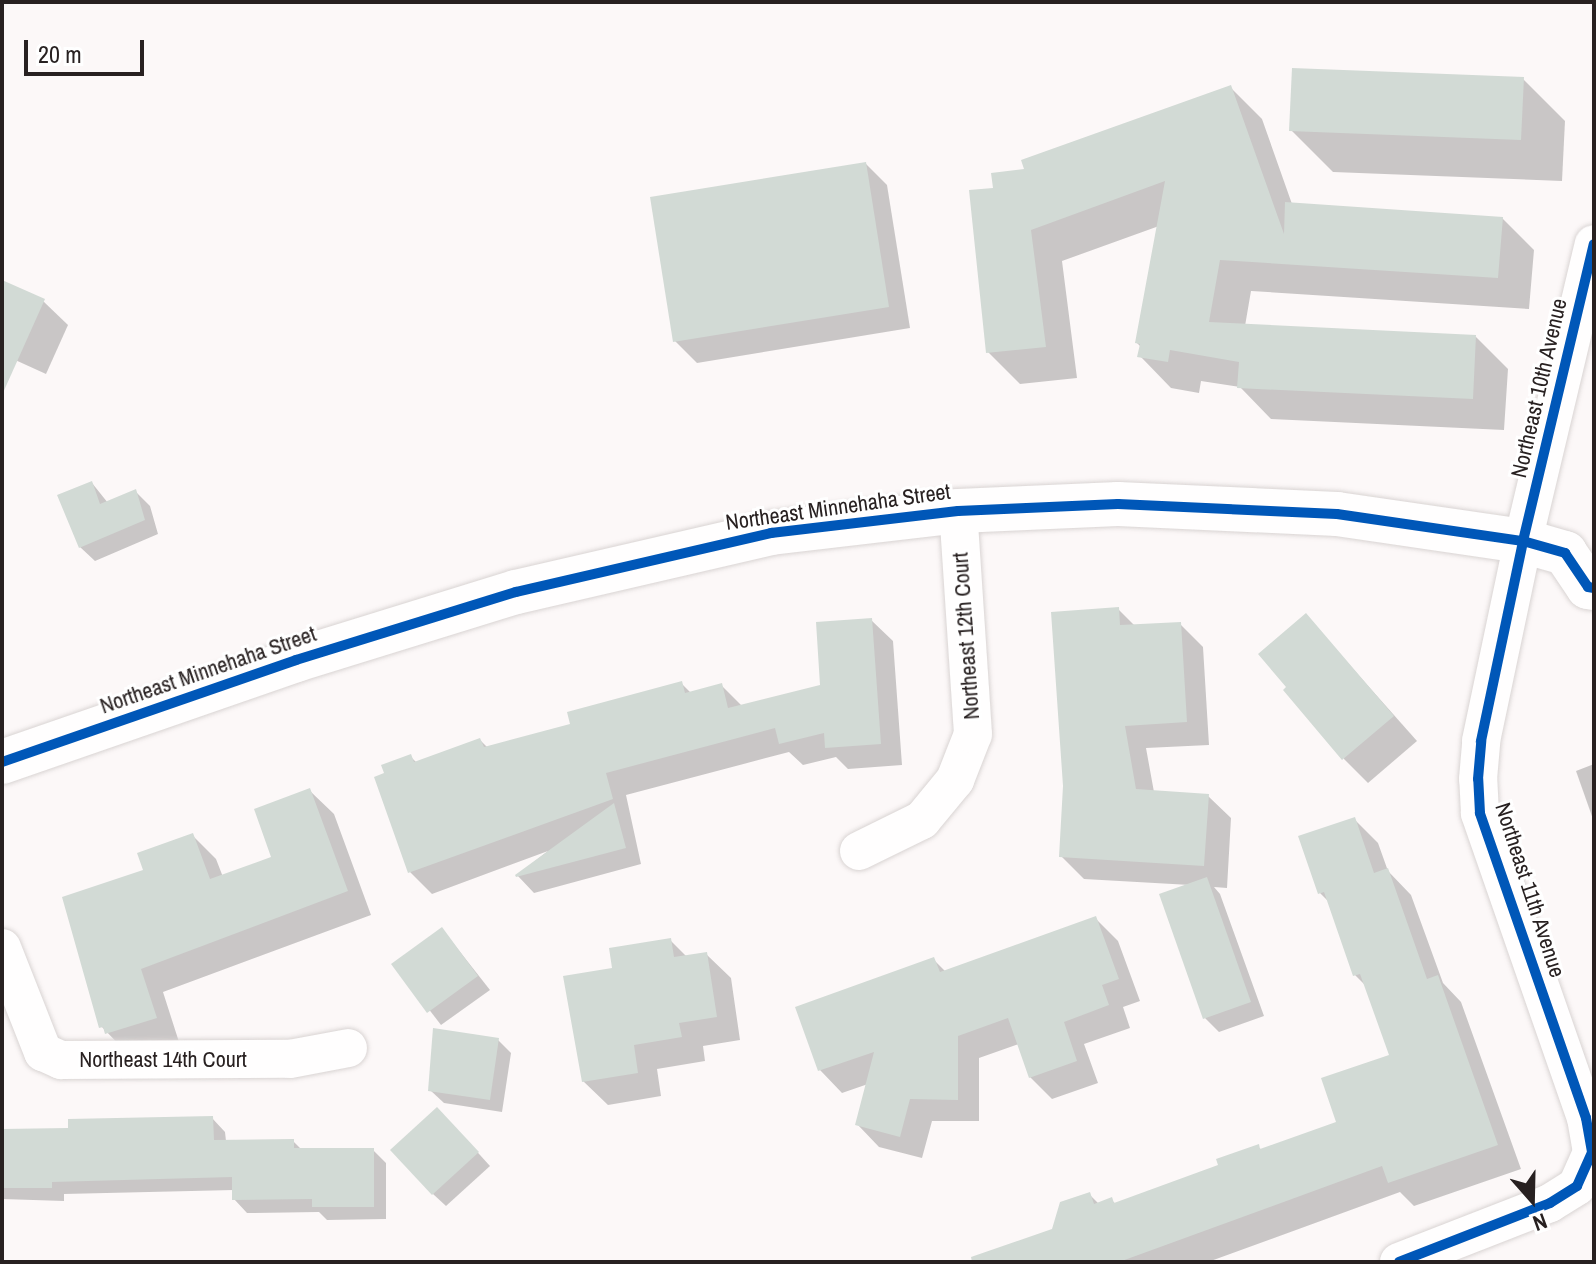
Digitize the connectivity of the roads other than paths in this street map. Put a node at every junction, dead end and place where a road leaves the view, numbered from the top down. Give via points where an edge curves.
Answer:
1 (1594, 244) edge
2 (958, 511) junction
3 (1523, 541) junction
4 (1579, 546) edge
5 (1594, 588) edge
6 (2, 762) edge
7 (859, 851) dead end
8 (2, 948) edge
9 (348, 1048) dead end
10 (1592, 1152) edge
11 (1399, 1262) edge

1 - 3 street, Northeast 10th Avenue
2 - 3 main road, Northeast Minnehaha Street via 1118,504 1227,508 1337,514
2 - 6 main road, Northeast Minnehaha Street via 771,533 516,592 296,660
2 - 7 street, Northeast 12th Court via 973,734 955,780 922,820
3 - 4 main road, Northeast Minnehaha Street
3 - 10 street, Northeast 11th Avenue via 1481,741 1480,813 1586,1118
4 - 5 main road, Northeast Minnehaha Street via 1588,587
8 - 9 street, Northeast 14th Court via 43,1052 61,1060 290,1059
10 - 11 street via 1577,1186 1550,1203

